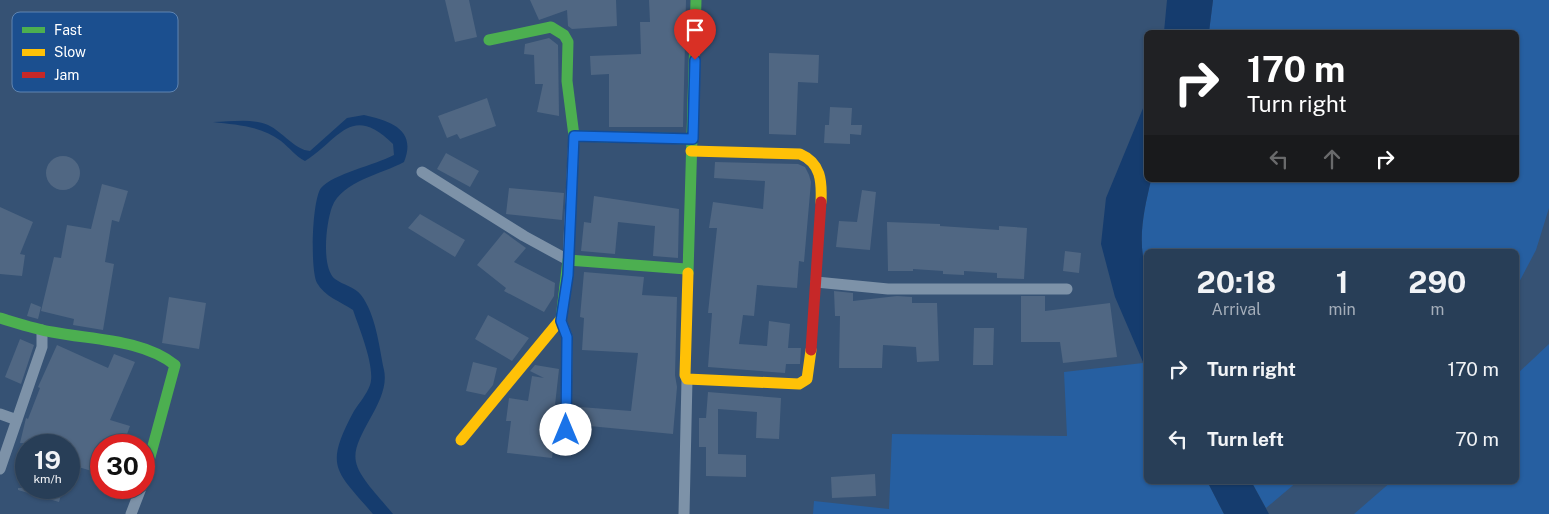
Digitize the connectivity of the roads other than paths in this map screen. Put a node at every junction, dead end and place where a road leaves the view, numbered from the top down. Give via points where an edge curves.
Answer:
1 (696, 0) edge
2 (489, 40) dead end
3 (574, 136) junction
4 (693, 139) junction
5 (691, 151) junction
6 (422, 172) dead end
7 (568, 260) junction
8 (686, 269) junction
9 (816, 282) junction
10 (1067, 289) dead end
11 (0, 318) edge
12 (561, 321) junction
13 (42, 330) junction
14 (687, 379) junction
15 (0, 414) edge
16 (17, 420) junction
17 (566, 430) dead end
18 (462, 440) dead end
19 (155, 441) edge
20 (0, 469) edge
21 (137, 499) edge
22 (131, 514) edge
23 (684, 514) edge

1 - 4 street
2 - 3 street via 551,26 564,35 568,42 567,81
3 - 4 street
3 - 7 street
4 - 5 street
5 - 8 street
5 - 9 street via 800,154 815,161 820,169 822,188
6 - 7 street
7 - 8 street
7 - 12 street
8 - 14 street via 684,367
9 - 10 street via 888,289
9 - 14 street via 810,370 806,379 799,384
11 - 13 street
12 - 17 street via 567,337
12 - 18 street
13 - 16 street via 42,347
13 - 19 street via 113,342 163,355 175,365
14 - 23 street
15 - 16 street
16 - 20 street
21 - 22 street

